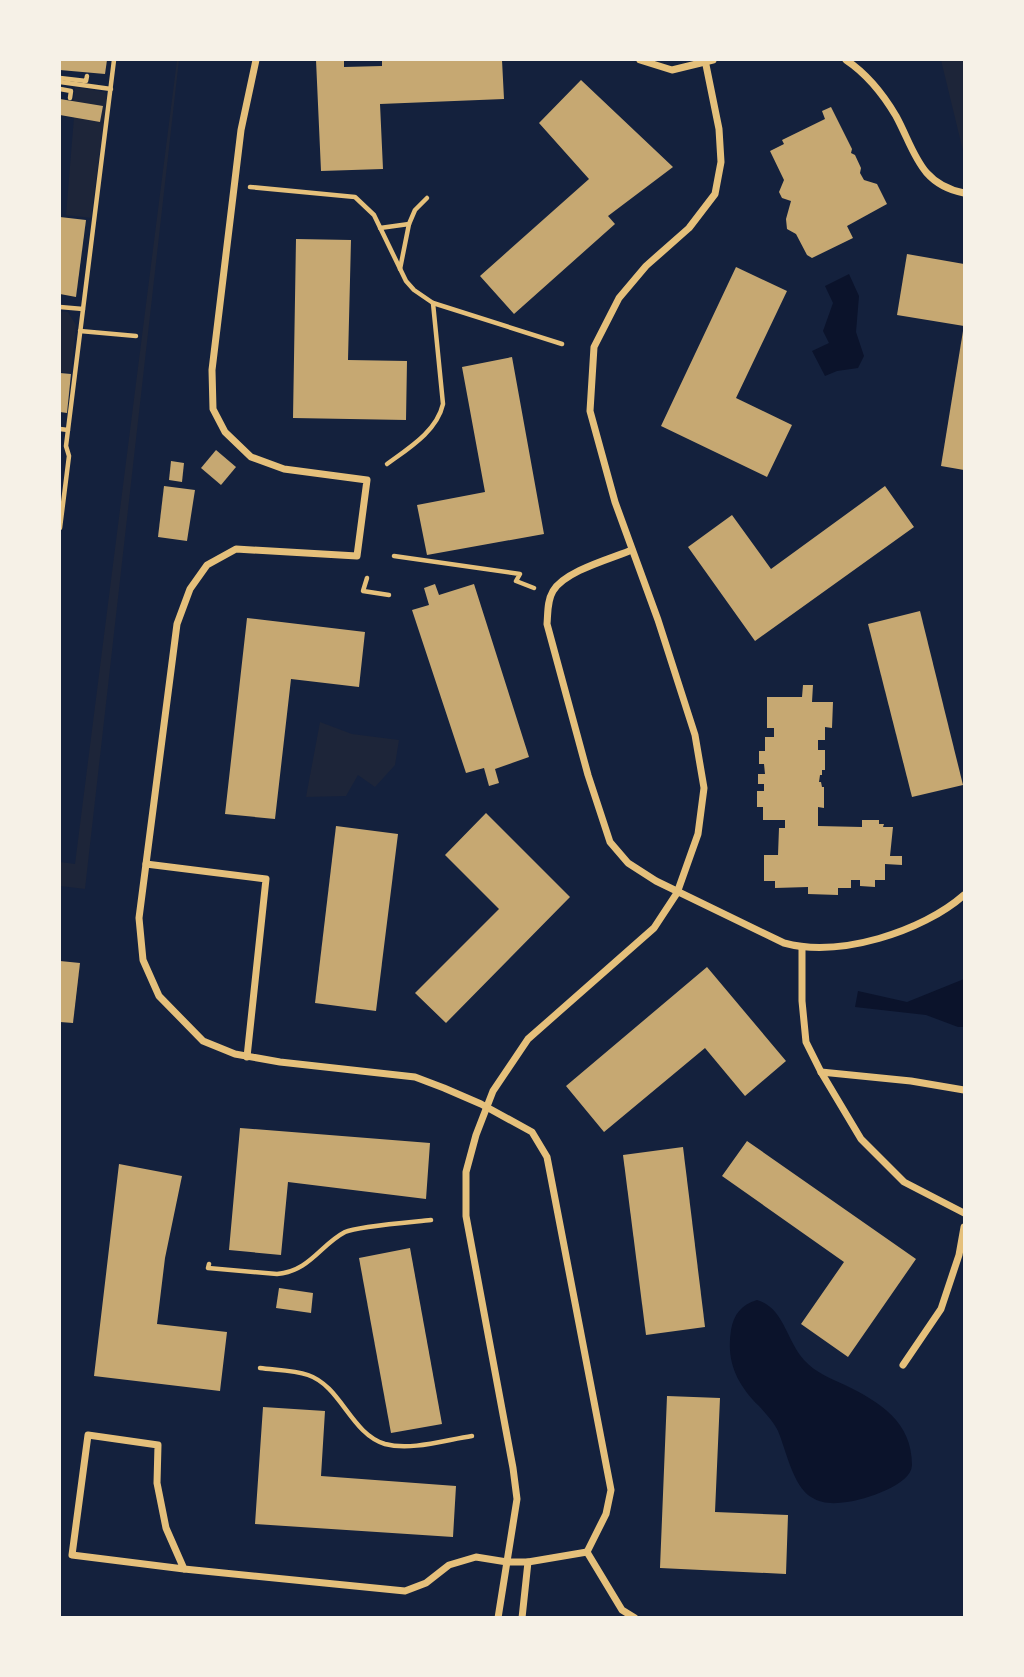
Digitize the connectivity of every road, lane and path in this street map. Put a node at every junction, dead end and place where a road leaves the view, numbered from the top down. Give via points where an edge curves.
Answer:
1 (114, 60) edge
2 (256, 60) edge
3 (640, 60) edge
4 (703, 60) edge
5 (713, 60) edge
6 (846, 60) edge
7 (87, 76) dead end
8 (60, 80) edge
9 (60, 89) edge
10 (111, 89) junction
11 (70, 98) dead end
12 (250, 187) dead end
13 (964, 193) edge
14 (427, 198) dead end
15 (409, 224) junction
16 (380, 228) junction
17 (400, 270) junction
18 (433, 303) junction
19 (60, 307) edge
20 (83, 309) junction
21 (80, 331) junction
22 (136, 336) dead end
23 (562, 344) dead end
24 (60, 429) edge
25 (68, 430) junction
26 (387, 464) dead end
27 (60, 528) edge
28 (632, 550) junction
29 (394, 556) dead end
30 (367, 578) dead end
31 (534, 588) dead end
32 (389, 595) dead end
33 (146, 864) junction
34 (677, 893) junction
35 (964, 895) edge
36 (802, 948) junction
37 (247, 1056) junction
38 (821, 1072) junction
39 (964, 1090) edge
40 (487, 1107) junction
41 (964, 1213) edge
42 (431, 1220) dead end
43 (964, 1227) edge
44 (209, 1264) dead end
45 (902, 1366) dead end
46 (260, 1368) dead end
47 (471, 1436) dead end
48 (587, 1552) junction
49 (507, 1562) junction
50 (528, 1562) junction
51 (184, 1569) junction
52 (498, 1618) edge
53 (522, 1618) edge
54 (635, 1618) edge

1 - 10 path
2 - 33 street via 241,130 212,370 213,409 225,432 251,457 284,469 367,480 357,556 236,549 207,565 190,589 177,624
3 - 4 street via 672,70
4 - 5 street
4 - 28 street via 719,129 721,162 715,194 689,228 646,266 619,298 594,347 590,411
6 - 13 street via 872,81 886,100 930,177
7 - 8 path via 86,81
8 - 10 path
9 - 11 path via 71,91
10 - 20 path
12 - 16 path via 355,197
14 - 15 path
15 - 16 path
15 - 17 path
16 - 17 path
17 - 18 path via 414,290
18 - 23 path
18 - 26 path via 441,414 429,430
19 - 20 path
20 - 21 path
21 - 22 path
21 - 25 path
24 - 25 path
25 - 27 path
28 - 34 street via 695,735 704,788 698,834
28 - 34 street via 565,578 553,592 547,624 610,842 628,863
29 - 31 path via 520,574 516,580
30 - 32 path via 363,591
33 - 37 street via 139,918 143,960 159,996 203,1041
33 - 37 street via 266,879
34 - 36 street
34 - 40 street via 654,928 528,1039 505,1070
35 - 36 street via 915,926 886,937
36 - 38 street via 806,1042
37 - 40 street via 415,1077
38 - 39 street
38 - 41 street via 860,1139 904,1182
40 - 48 street via 532,1132 547,1157 611,1490 606,1514
40 - 49 street via 466,1172 466,1216 513,1468 516,1499
42 - 44 path via 346,1231 288,1273 208,1268
43 - 45 street via 942,1309
46 - 47 path via 308,1375 321,1382 369,1435 383,1443 401,1446
48 - 50 street
48 - 54 street via 622,1610
49 - 50 street
49 - 51 street via 477,1557 449,1565 426,1583 405,1591
49 - 52 street
50 - 53 street
51 - 51 street via 166,1528 158,1483 158,1445 88,1435 72,1555

